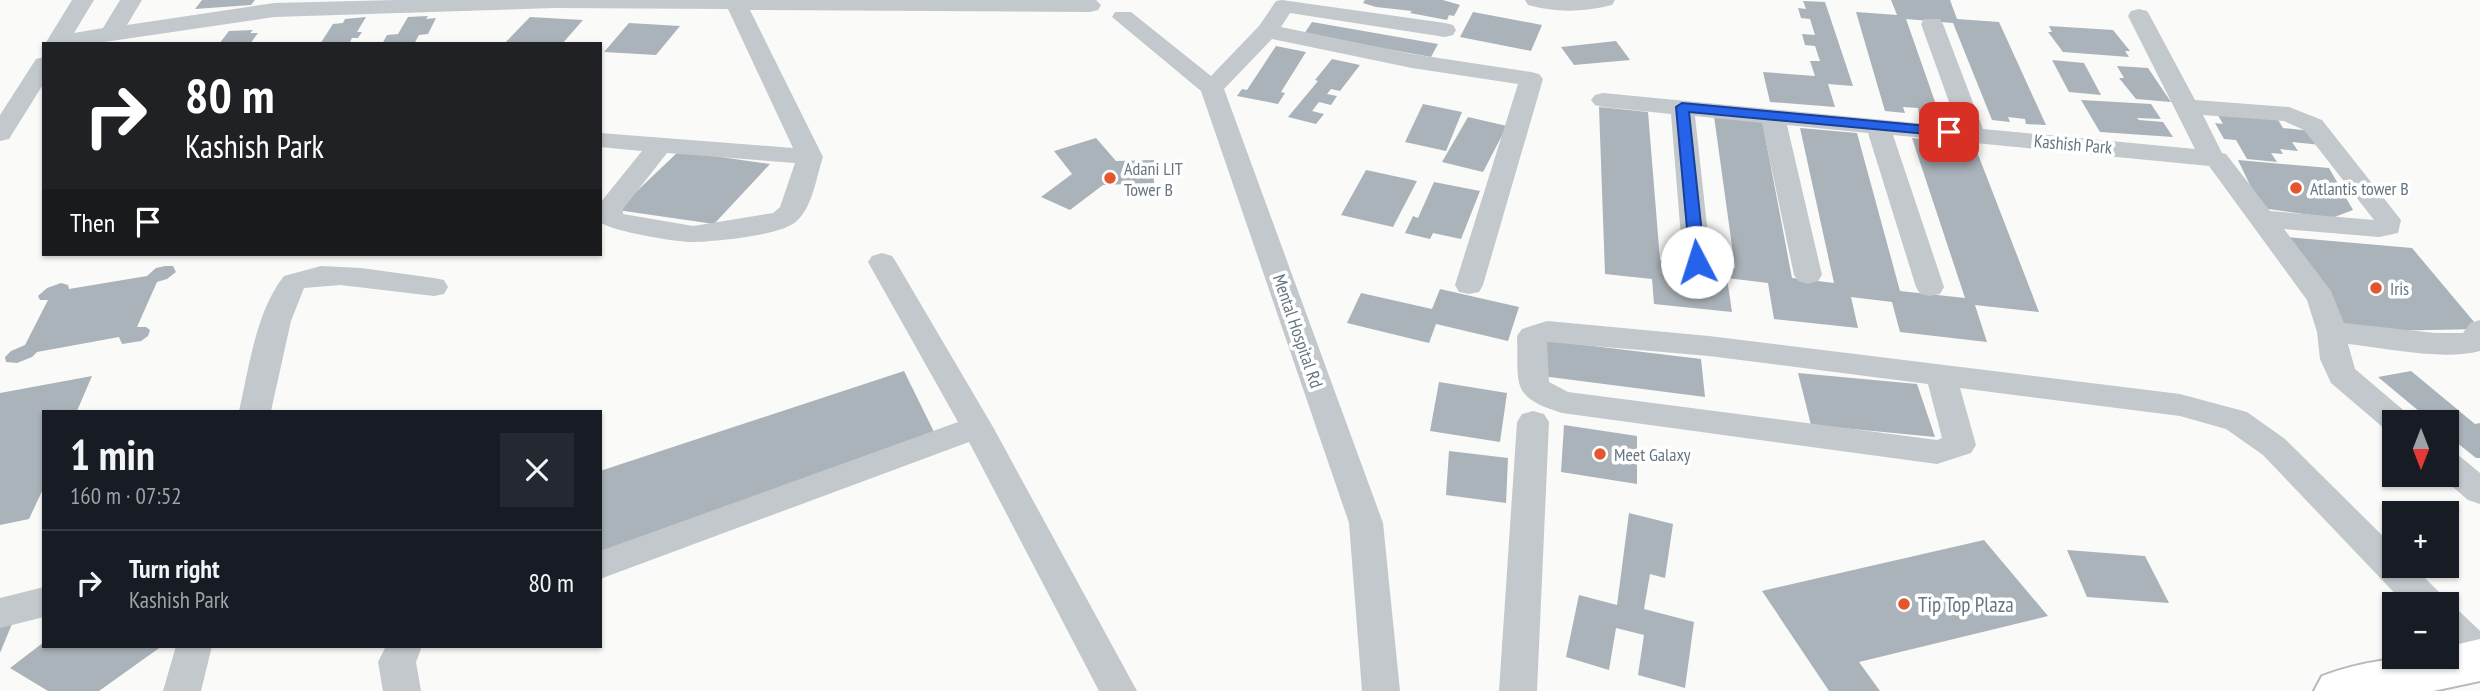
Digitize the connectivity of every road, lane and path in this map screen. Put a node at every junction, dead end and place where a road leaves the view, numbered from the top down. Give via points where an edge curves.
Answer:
1 (83, 0) edge
2 (131, 0) edge
3 (1536, 0) edge
4 (1604, 0) edge
5 (764, 2) edge
6 (736, 3) junction
7 (1091, 3) edge
8 (265, 6) edge
9 (2139, 16) dead end
10 (1931, 24) dead end
11 (1445, 30) dead end
12 (1267, 31) junction
13 (111, 34) junction
14 (58, 42) edge
15 (63, 42) edge
16 (42, 67) edge
17 (1212, 88) junction
18 (1603, 100) dead end
19 (1682, 107) junction
20 (2186, 107) junction
21 (1773, 116) junction
22 (1878, 125) junction
23 (0, 134) edge
24 (1973, 134) junction
25 (602, 139) edge
26 (660, 145) junction
27 (2211, 157) junction
28 (810, 158) junction
29 (2263, 219) junction
30 (882, 262) dead end
31 (1697, 262) dead end
32 (1808, 275) dead end
33 (1469, 285) dead end
34 (434, 287) dead end
35 (1930, 287) dead end
36 (2480, 330) edge
37 (2332, 332) junction
38 (1941, 375) junction
39 (255, 410) edge
40 (2383, 410) edge
41 (1533, 422) dead end
42 (977, 427) junction
43 (2459, 474) edge
44 (2480, 491) edge
45 (602, 564) edge
46 (2416, 592) edge
47 (42, 602) edge
48 (0, 612) edge
49 (2459, 635) edge
50 (193, 648) edge
51 (403, 648) edge
52 (2480, 657) edge
53 (182, 691) edge
54 (402, 691) edge
55 (1118, 691) edge
56 (1381, 691) edge
57 (1518, 691) edge
58 (2339, 691) edge

1 - 14 street
2 - 13 street
3 - 4 street via 1550,5
5 - 6 street
5 - 7 street
6 - 8 street
6 - 28 street
7 - 17 street via 1100,15 1133,10
8 - 13 street
9 - 20 street
10 - 24 street
11 - 12 street via 1284,6
12 - 17 street
12 - 33 street via 1412,61 1531,79
13 - 15 street
16 - 23 street
17 - 56 street, Mental Hospital Rd via 1366,523
18 - 19 street, Kashish Park
19 - 21 street, Kashish Park
19 - 31 street
20 - 27 street
20 - 29 street via 2302,118 2313,125 2388,220 2388,227
21 - 22 street, Kashish Park
21 - 32 street
22 - 24 street, Kashish Park
22 - 35 street
24 - 27 street, Kashish Park
25 - 26 street
26 - 28 street
26 - 28 street via 610,208 609,216 615,221 693,234 782,219 792,209
27 - 29 street via 2221,162
29 - 37 street via 2320,298
30 - 42 street
34 - 39 street via 329,275 292,282 281,303
36 - 37 street via 2471,343
37 - 40 street via 2334,359 2342,375
38 - 38 street via 1709,346 1547,331 1532,336 1534,388 1562,402 1937,452 1960,445
38 - 46 street via 2180,405 2236,420 2274,447
41 - 57 street
42 - 45 street
42 - 55 street
43 - 44 street
47 - 48 street
49 - 52 street
50 - 53 street
51 - 54 street via 397,662
52 - 58 main road

